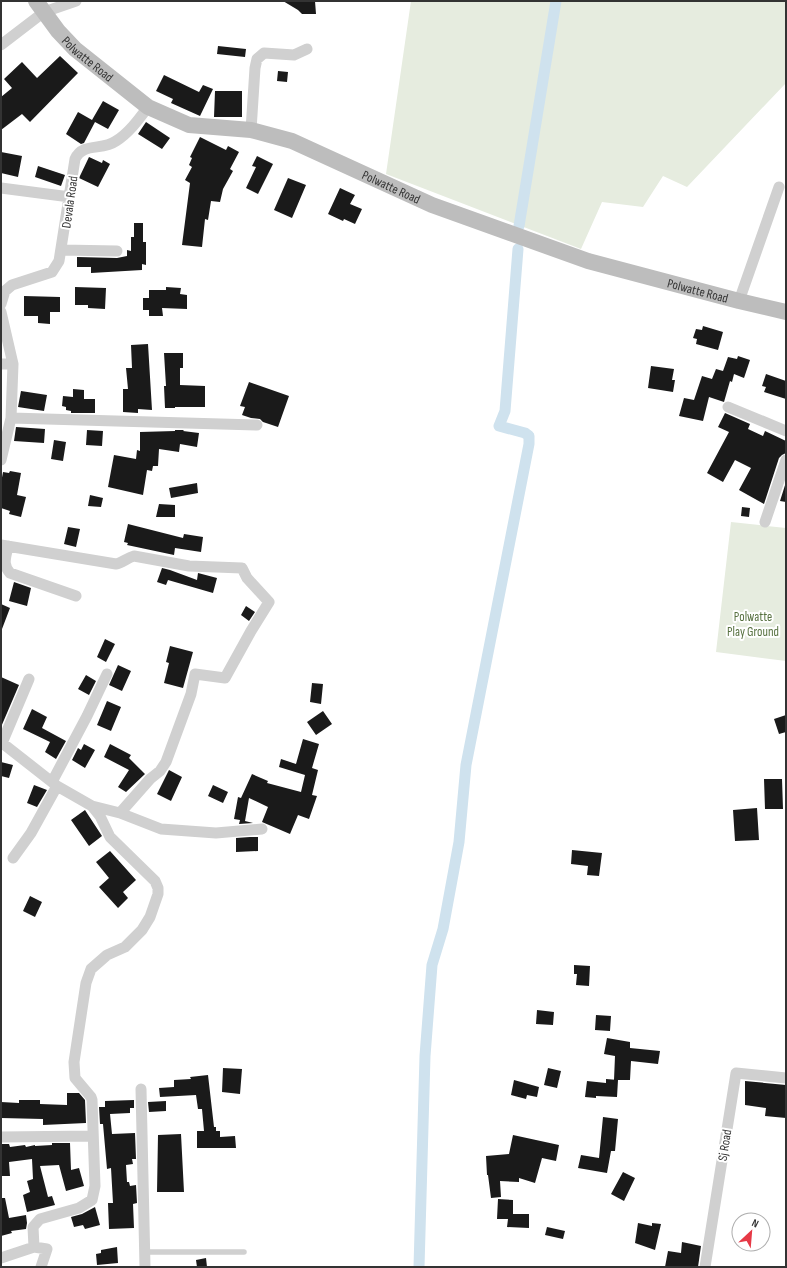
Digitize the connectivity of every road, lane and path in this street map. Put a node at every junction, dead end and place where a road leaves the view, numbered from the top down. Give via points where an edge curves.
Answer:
1 (76, 1) edge
2 (40, 7) edge
3 (1, 45) edge
4 (307, 49) dead end
5 (148, 107) junction
6 (251, 130) junction
7 (779, 187) dead end
8 (1, 188) edge
9 (70, 197) junction
10 (62, 250) junction
11 (117, 251) dead end
12 (739, 301) junction
13 (1, 304) edge
14 (1, 312) edge
15 (786, 312) edge
16 (1, 364) edge
17 (13, 364) junction
18 (7, 393) edge
19 (728, 407) dead end
20 (11, 418) junction
21 (257, 425) dead end
22 (786, 431) edge
23 (1, 460) edge
24 (786, 460) edge
25 (765, 522) dead end
26 (4, 546) edge
27 (76, 596) dead end
28 (107, 674) dead end
29 (29, 679) dead end
30 (2, 743) edge
31 (54, 784) junction
32 (92, 806) junction
33 (120, 813) junction
34 (262, 829) dead end
35 (13, 858) dead end
36 (786, 1078) edge
37 (141, 1089) dead end
38 (92, 1136) junction
39 (1, 1137) edge
40 (34, 1247) junction
41 (144, 1252) junction
42 (244, 1252) dead end
43 (1, 1258) edge
44 (41, 1267) edge
45 (145, 1267) edge
46 (705, 1267) edge

1 - 2 street
2 - 3 street
2 - 5 street, Polwatte Road via 75,49
4 - 6 street via 294,55 264,53 258,58 255,68
5 - 6 street, Polwatte Road via 189,125
5 - 9 street, Devala Road via 116,142 78,152
6 - 12 street, Polwatte Road via 292,141 432,205 588,261
7 - 12 street
8 - 9 street
9 - 10 street, Devala Road
10 - 11 street
10 - 13 street, Devala Road via 52,272 12,284 5,291
12 - 15 street, Polwatte Road
14 - 17 street
16 - 17 street
17 - 18 street
18 - 20 street
19 - 22 street
20 - 21 street
20 - 23 street
24 - 25 street
26 - 27 street via 4,563 10,573
26 - 33 street via 116,564 134,556 189,566 242,568 247,578 269,602 224,678 195,674 191,694 166,762
28 - 31 street
29 - 30 street
30 - 31 street
31 - 32 street
31 - 35 street via 31,833
32 - 33 street
32 - 38 street via 110,837 155,881 158,894 150,917 142,930 125,947 107,954 91,969 86,983 74,1062 76,1078 91,1097
33 - 34 street via 161,829 216,833
36 - 46 street, Sj Road via 736,1073
37 - 41 street
38 - 39 street
38 - 40 street via 95,1186 92,1200 79,1208 40,1219 33,1228
40 - 43 street
40 - 44 street via 47,1249
41 - 42 lane
41 - 45 street

